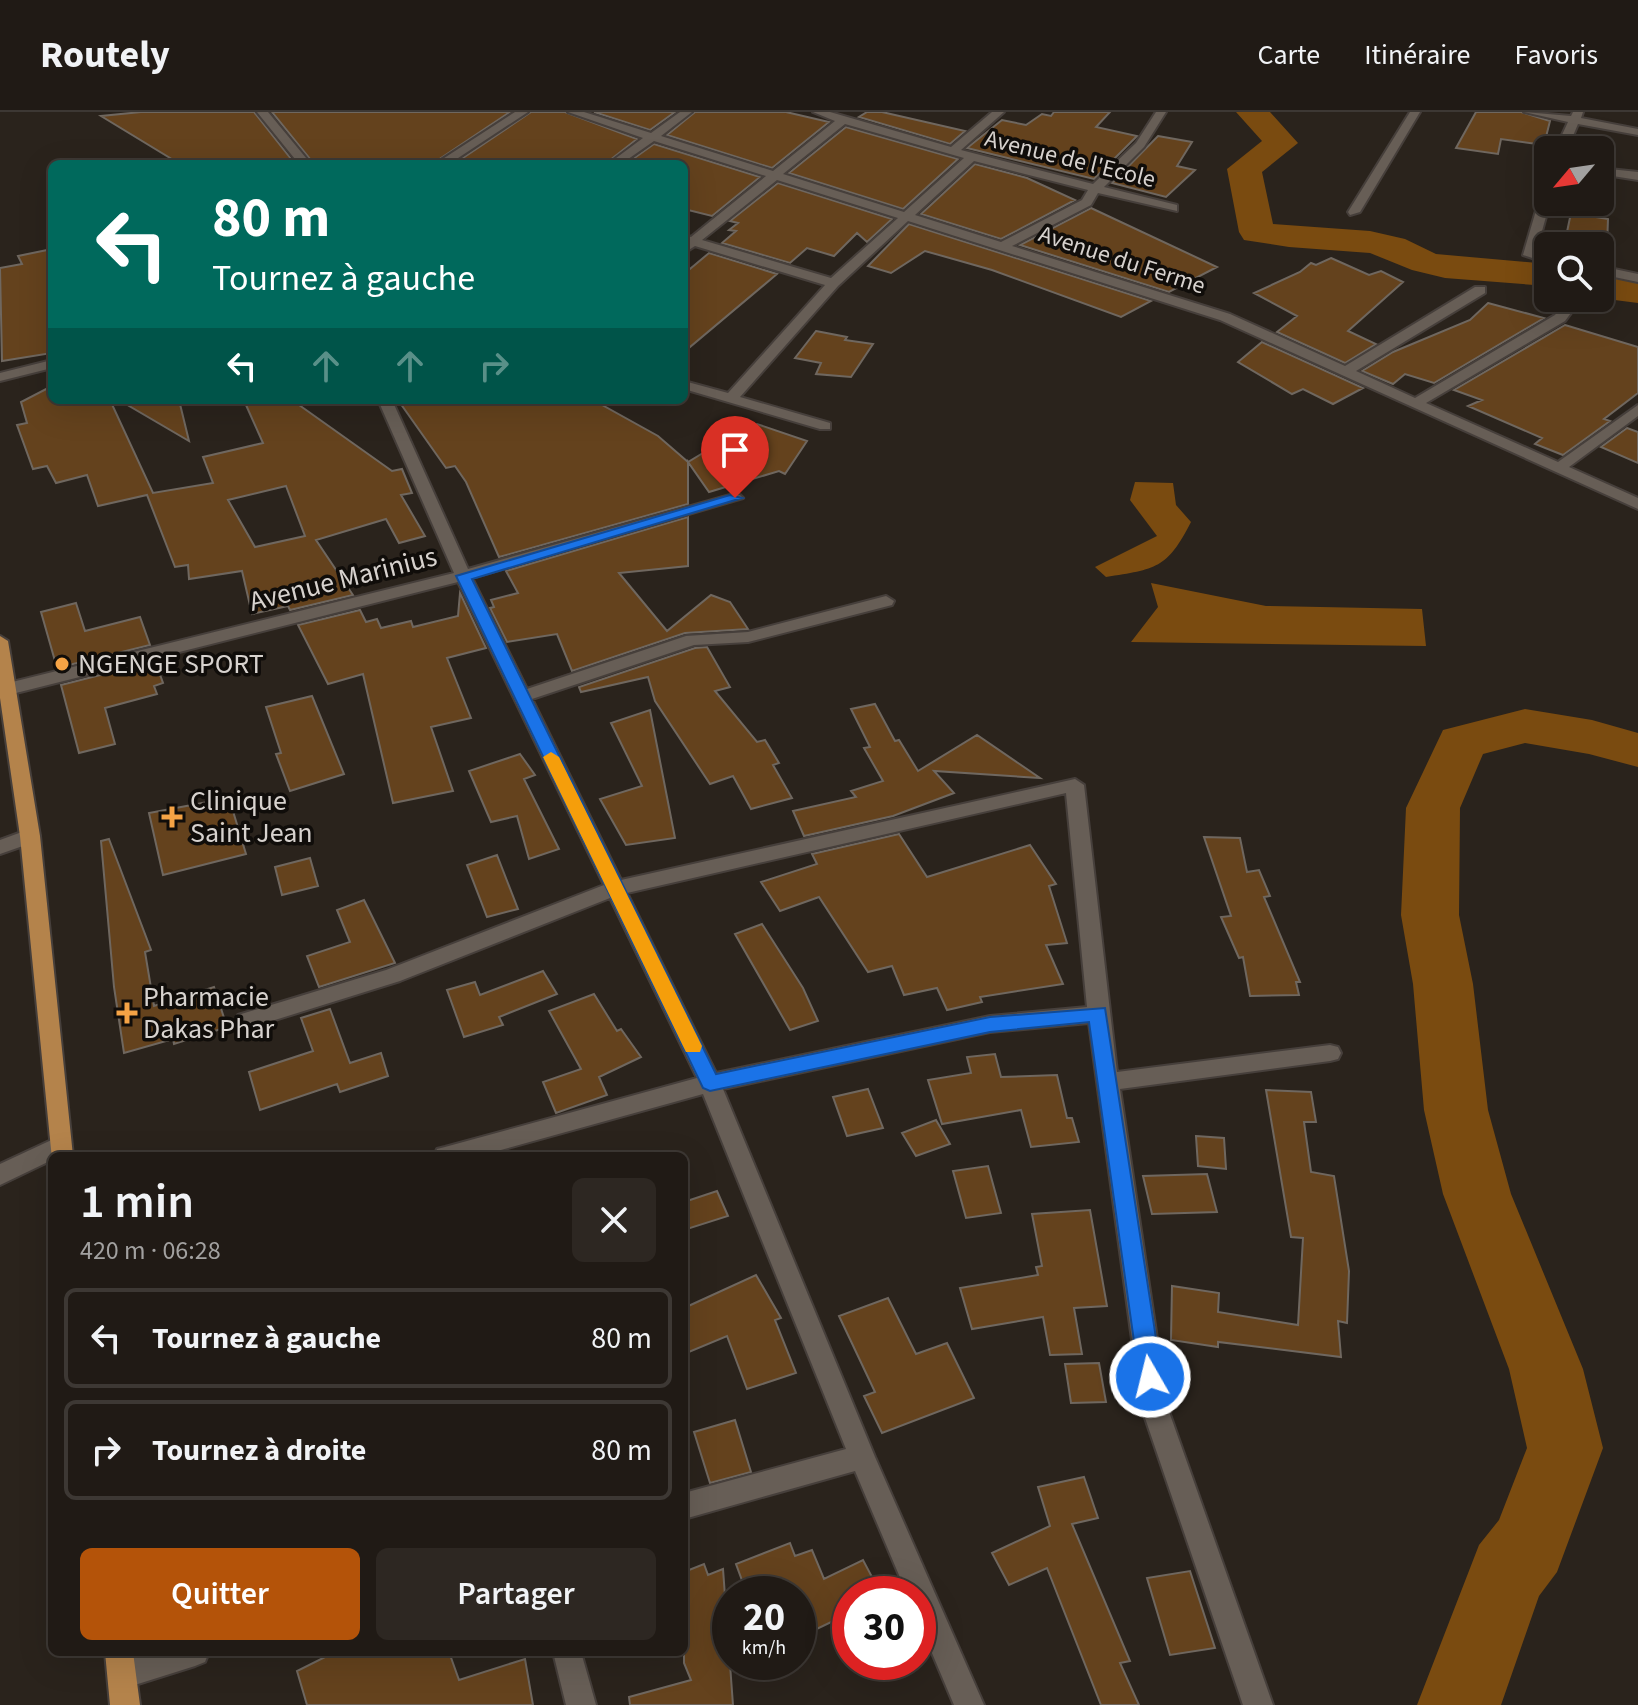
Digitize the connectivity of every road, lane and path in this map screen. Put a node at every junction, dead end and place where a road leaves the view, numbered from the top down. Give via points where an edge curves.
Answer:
1 (262, 112) edge
2 (523, 112) edge
3 (573, 112) edge
4 (687, 112) edge
5 (999, 112) edge
6 (1161, 112) edge
7 (1415, 112) edge
8 (1529, 112) edge
9 (826, 113) edge
10 (1576, 116) edge
11 (843, 120) junction
12 (1638, 132) edge
13 (1567, 136) edge
14 (650, 138) junction
15 (953, 151) junction
16 (972, 157) junction
17 (302, 160) edge
18 (447, 160) edge
19 (620, 160) edge
20 (1614, 173) edge
21 (778, 175) junction
22 (1638, 176) edge
23 (1094, 190) junction
24 (1173, 208) dead end
25 (1354, 212) dead end
26 (909, 215) junction
27 (1534, 238) edge
28 (688, 242) edge
29 (688, 243) edge
30 (1005, 245) junction
31 (1534, 256) edge
32 (1614, 273) edge
33 (1638, 278) edge
34 (833, 283) junction
35 (1480, 290) dead end
36 (1564, 312) edge
37 (48, 365) edge
38 (1346, 371) junction
39 (0, 377) edge
40 (688, 386) edge
41 (731, 399) junction
42 (1416, 403) junction
43 (387, 404) edge
44 (1638, 409) edge
45 (825, 426) dead end
46 (1559, 468) junction
47 (735, 498) dead end
48 (1638, 504) edge
49 (463, 576) junction
50 (886, 601) dead end
51 (0, 641) edge
52 (3, 690) edge
53 (521, 697) junction
54 (30, 836) junction
55 (0, 847) edge
56 (616, 888) junction
57 (1098, 1014) junction
58 (246, 1021) dead end
59 (1330, 1053) dead end
60 (1109, 1082) junction
61 (710, 1083) junction
62 (61, 1151) edge
63 (460, 1152) edge
64 (48, 1156) edge
65 (0, 1175) edge
66 (862, 1457) junction
67 (688, 1505) edge
68 (187, 1656) edge
69 (568, 1656) edge
70 (122, 1688) edge
71 (581, 1705) edge
72 (969, 1705) edge
73 (1258, 1705) edge

1 - 17 street
2 - 18 street
3 - 14 street, Avenue du Ferme
4 - 14 street
5 - 15 street
6 - 23 street via 1140,145
7 - 25 street
8 - 10 street
9 - 11 street, Avenue de l'Ecole
10 - 12 street
10 - 13 street
11 - 15 street, Avenue de l'Ecole
11 - 21 street
14 - 19 street
14 - 21 street, Avenue du Ferme
15 - 16 street, Avenue de l'Ecole
16 - 23 street, Avenue de l'Ecole
16 - 26 street
20 - 22 street
21 - 26 street, Avenue du Ferme
21 - 28 street
23 - 24 street, Avenue de l'Ecole
23 - 30 street via 1087,202
26 - 30 street, Avenue du Ferme
26 - 34 street
27 - 31 street via 1529,255
29 - 34 street
30 - 38 street, Avenue du Ferme via 1225,317
32 - 33 street
34 - 41 street
35 - 38 street
36 - 42 street
37 - 39 street
38 - 42 street, Avenue du Ferme
40 - 41 street
41 - 45 street
42 - 46 street, Avenue du Ferme
43 - 49 street
44 - 46 street
46 - 48 street, Avenue du Ferme
47 - 49 street, Avenue Marinius
49 - 52 street, Avenue Marinius
49 - 53 street
50 - 53 street via 748,637 692,640
51 - 52 main road
52 - 54 main road
53 - 56 street
54 - 55 street
54 - 62 main road
56 - 57 street via 1075,785
56 - 58 street via 393,976
56 - 61 street
57 - 60 street
57 - 61 street via 990,1024
59 - 60 street
60 - 73 street via 1154,1406
61 - 63 street
61 - 66 street
64 - 65 street
66 - 67 street
66 - 72 street
68 - 70 street
69 - 71 street

